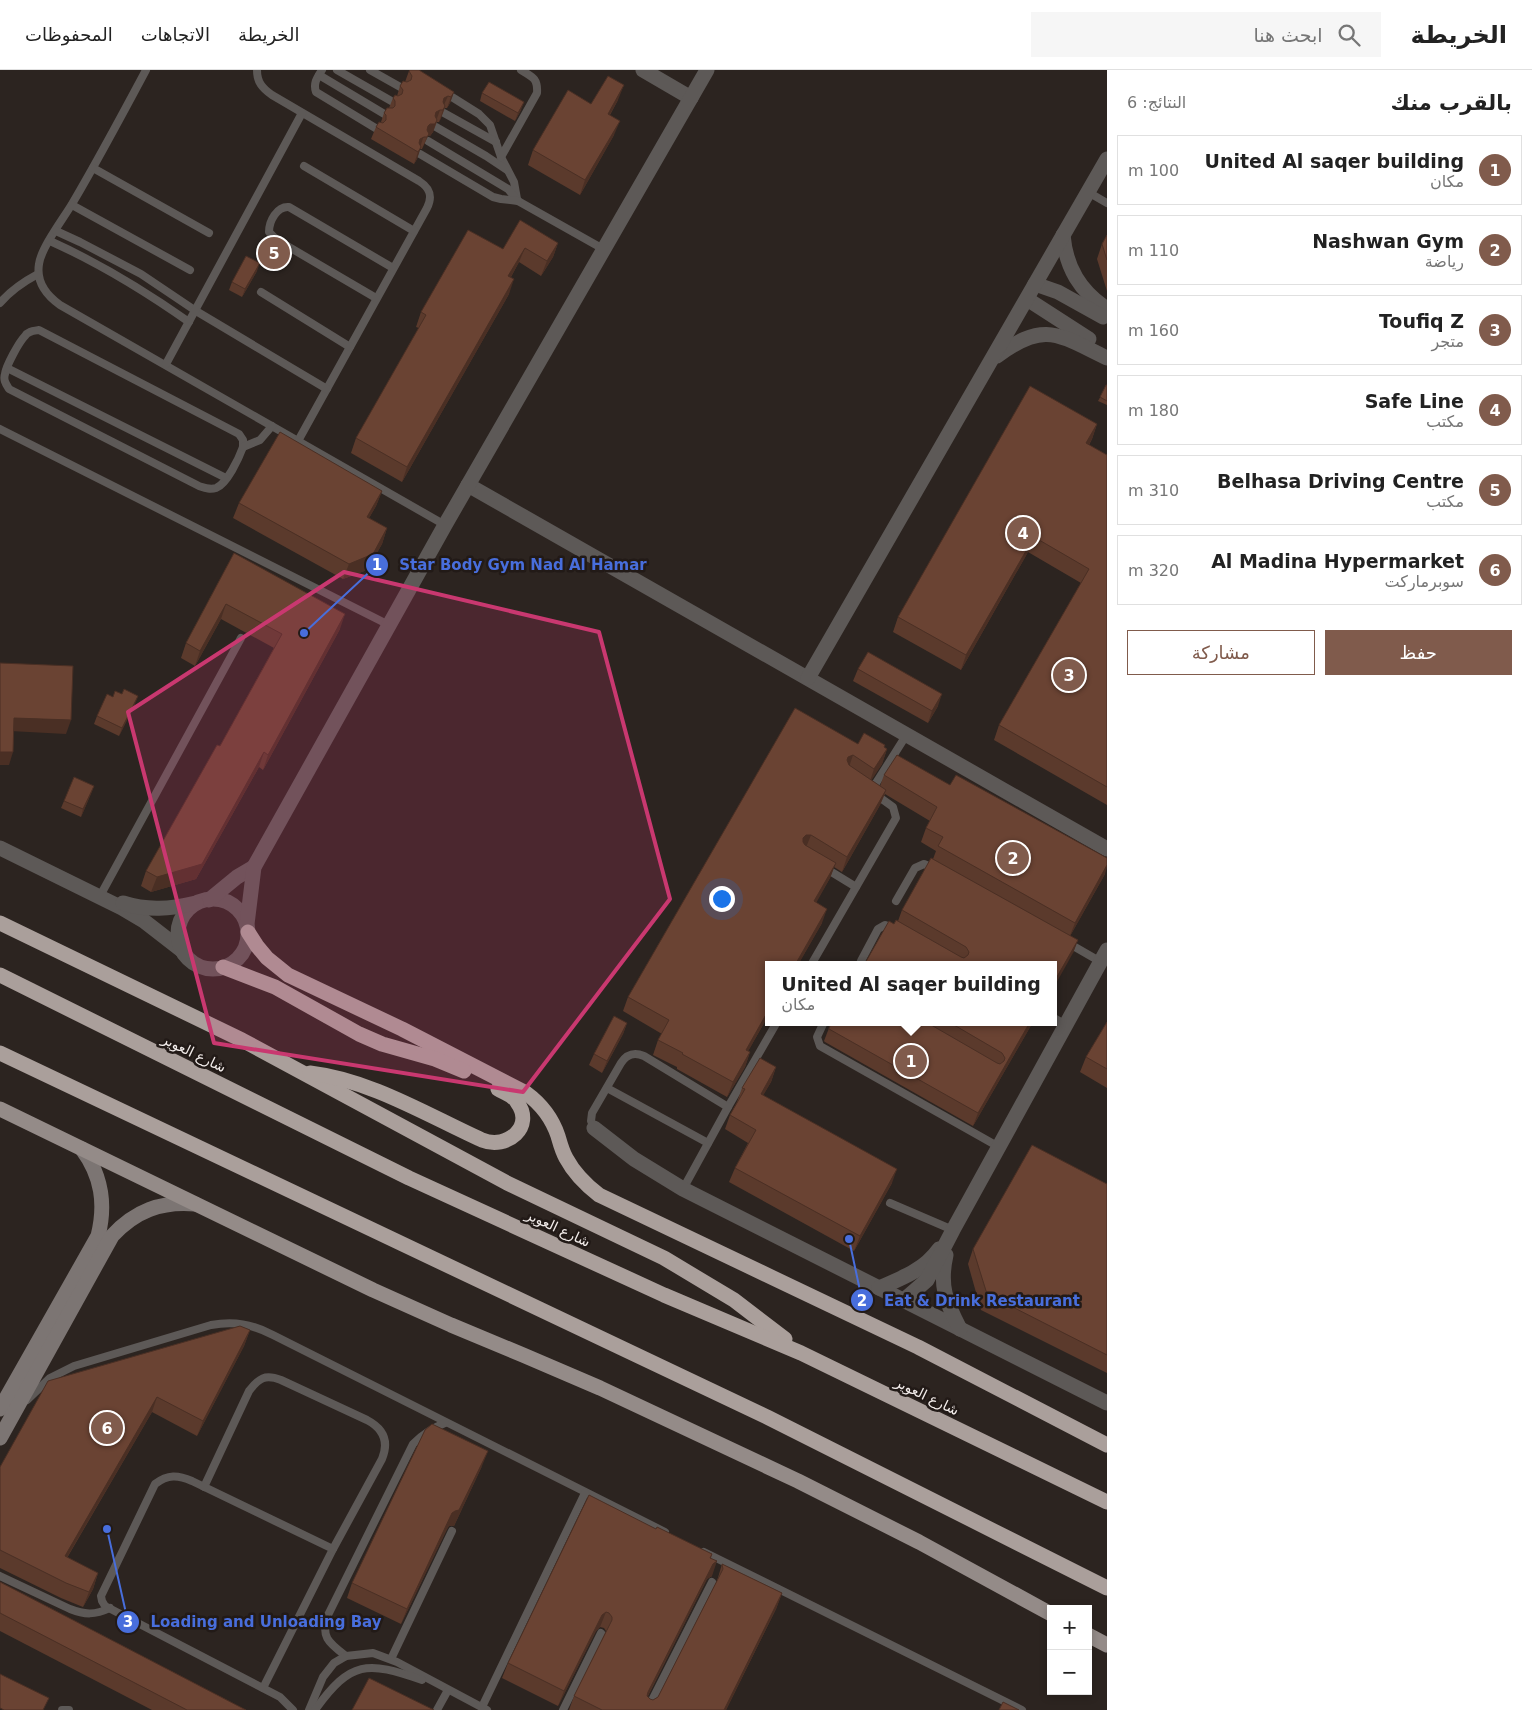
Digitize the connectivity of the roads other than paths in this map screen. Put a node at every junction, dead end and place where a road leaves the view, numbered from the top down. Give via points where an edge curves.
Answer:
1 (146, 70) edge
2 (257, 70) edge
3 (337, 70) edge
4 (370, 70) edge
5 (522, 70) edge
6 (643, 70) edge
7 (707, 70) edge
8 (320, 72) edge
9 (402, 88) edge
10 (439, 89) edge
11 (691, 98) junction
12 (393, 102) edge
13 (444, 112) edge
14 (302, 113) junction
15 (386, 115) edge
16 (436, 127) edge
17 (378, 129) edge
18 (428, 140) edge
19 (496, 142) junction
20 (420, 154) edge
21 (501, 157) junction
22 (1107, 159) edge
23 (304, 166) dead end
24 (92, 168) junction
25 (508, 171) junction
26 (1088, 192) junction
27 (518, 201) junction
28 (1107, 203) edge
29 (72, 205) junction
30 (56, 231) junction
31 (414, 232) junction
32 (209, 233) dead end
33 (1063, 235) junction
34 (50, 241) junction
35 (605, 250) junction
36 (393, 268) junction
37 (190, 270) dead end
38 (38, 274) junction
39 (1035, 284) junction
40 (261, 292) dead end
41 (376, 298) junction
42 (1027, 299) junction
43 (0, 303) edge
44 (1107, 309) edge
45 (196, 311) junction
46 (1107, 318) edge
47 (189, 322) junction
48 (350, 347) junction
49 (1107, 350) edge
50 (1107, 358) edge
51 (992, 360) junction
52 (166, 364) junction
53 (7, 368) junction
54 (327, 388) junction
55 (272, 426) junction
56 (0, 429) edge
57 (298, 441) junction
58 (243, 447) junction
59 (226, 478) junction
60 (468, 485) junction
61 (445, 525) junction
62 (389, 625) junction
63 (241, 638) dead end
64 (808, 678) junction
65 (906, 734) junction
66 (862, 786) edge
67 (870, 791) junction
68 (0, 848) edge
69 (1107, 849) edge
70 (818, 864) edge
71 (254, 867) junction
72 (940, 871) edge
73 (856, 886) junction
74 (100, 896) junction
75 (204, 901) junction
76 (896, 901) dead end
77 (0, 922) edge
78 (248, 928) junction
79 (901, 932) edge
80 (1058, 938) edge
81 (184, 952) junction
82 (813, 961) edge
83 (861, 961) dead end
84 (1102, 963) edge
85 (223, 968) junction
86 (0, 975) edge
87 (1060, 1022) edge
88 (775, 1026) edge
89 (822, 1026) edge
90 (2, 1054) edge
91 (300, 1071) junction
92 (606, 1088) junction
93 (728, 1107) junction
94 (0, 1108) edge
95 (594, 1128) joint
96 (708, 1143) junction
97 (999, 1147) junction
98 (82, 1149) junction
99 (683, 1189) junction
100 (890, 1203) dead end
101 (195, 1204) junction
102 (954, 1230) junction
103 (879, 1288) junction
104 (904, 1300) junction
105 (960, 1329) junction
106 (801, 1353) junction
107 (1107, 1403) edge
108 (7, 1410) edge
109 (445, 1422) junction
110 (0, 1438) edge
111 (1107, 1445) edge
112 (204, 1487) junction
113 (585, 1493) junction
114 (1107, 1502) edge
115 (452, 1531) edge
116 (674, 1537) edge
117 (692, 1546) edge
118 (333, 1549) junction
119 (0, 1576) edge
120 (712, 1582) edge
121 (1107, 1588) edge
122 (110, 1608) junction
123 (1047, 1612) edge
124 (601, 1633) edge
125 (1092, 1637) edge
126 (1107, 1645) edge
127 (346, 1656) junction
128 (391, 1659) junction
129 (263, 1688) junction
130 (445, 1689) junction
131 (485, 1709) edge
132 (62, 1710) edge
133 (70, 1710) edge
134 (293, 1710) edge
135 (309, 1710) edge
136 (315, 1710) edge
137 (437, 1710) edge
138 (563, 1710) edge
139 (647, 1710) edge
140 (1022, 1710) edge

1 - 24 lane
2 - 14 lane via 262,88
3 - 12 lane
4 - 9 lane
5 - 21 lane via 534,78 538,85 537,93
6 - 11 street
7 - 11 street
8 - 15 lane
8 - 17 lane via 314,86 316,92
10 - 19 lane via 486,119
11 - 35 street
13 - 19 lane
14 - 31 lane via 426,185 430,201
14 - 45 lane
16 - 25 lane
18 - 27 lane via 502,185
19 - 21 lane
20 - 27 lane via 493,197
21 - 25 lane
22 - 26 street
23 - 31 lane
24 - 29 lane
24 - 32 lane
25 - 27 lane
26 - 28 lane
26 - 33 street
27 - 35 lane
29 - 30 lane
29 - 37 lane
30 - 34 lane
30 - 45 lane via 141,274
31 - 36 lane
33 - 39 street
33 - 44 street via 1067,260 1078,284
34 - 38 lane via 39,262
34 - 47 lane via 133,284
35 - 60 street
36 - 41 lane
36 - 41 lane via 289,207 279,208 272,220 269,232 277,240
38 - 43 lane via 22,282
38 - 52 lane via 49,298
39 - 42 street
39 - 46 street via 1058,292
40 - 48 lane
41 - 48 lane
42 - 49 street
42 - 51 street
45 - 47 lane
45 - 54 lane
47 - 52 lane
48 - 54 lane
50 - 51 street via 1069,338 1050,334 1021,340
51 - 64 street
52 - 55 lane
53 - 58 lane via 25,335 39,330 233,430 239,434
53 - 59 lane
53 - 59 lane via 4,375 9,389 200,486 215,488
54 - 57 lane
55 - 57 lane
55 - 58 lane via 260,440
56 - 62 lane
57 - 61 lane
58 - 59 lane
60 - 61 street
60 - 64 street
61 - 62 street
62 - 71 street
63 - 74 lane
64 - 65 street
65 - 67 lane
65 - 69 street
66 - 67 lane
67 - 73 lane via 893,807 896,818
68 - 74 street
70 - 73 lane
71 - 75 street
71 - 78 street
72 - 76 lane via 921,864 915,868
73 - 82 lane
74 - 75 street via 152,909 175,908
74 - 81 street via 144,921
75 - 78 street via 221,900 232,905 241,913
75 - 81 street via 182,918 179,941
77 - 91 highway
78 - 85 street via 245,950
78 - 111 highway via 267,958 288,975 526,1093 552,1122 572,1168 599,1195 918,1347
79 - 83 lane via 887,925 880,927
80 - 84 lane
81 - 85 street via 205,968
84 - 87 street
85 - 91 highway via 275,986 382,1044 436,1059 466,1072 513,1097 521,1110 521,1125 512,1138 489,1143 379,1091 334,1077
86 - 106 highway, شارع العوير via 409,1178 664,1295
87 - 97 street
88 - 93 lane
89 - 97 lane via 817,1037 823,1048
90 - 121 highway via 758,1413
91 - 106 highway via 507,1183 692,1274 734,1300
92 - 93 lane via 625,1057 638,1054
92 - 95 lane via 592,1113 590,1121
92 - 96 lane
93 - 96 lane
94 - 98 main road
95 - 99 street via 634,1159
96 - 99 lane
97 - 102 street
98 - 101 main road
98 - 108 street via 95,1169 102,1191 102,1222 98,1236
99 - 103 street
100 - 102 lane
101 - 108 street via 165,1204 150,1208 128,1220 112,1236
101 - 123 main road via 404,1304 600,1388 789,1477 919,1542
102 - 103 street via 924,1266
102 - 104 street via 927,1280
102 - 105 street via 942,1283
103 - 104 street
104 - 105 street
105 - 107 street
106 - 114 highway, شارع العوير
108 - 109 lane via 50,1378 74,1366 227,1322 259,1328
108 - 110 street
109 - 113 lane
109 - 127 lane via 422,1435 410,1450 328,1615 324,1626 326,1637
112 - 118 lane
112 - 118 lane via 249,1391 262,1378 272,1376 376,1424 386,1441 385,1450
112 - 122 lane via 173,1475 155,1484 101,1596 105,1606
113 - 116 lane
113 - 131 lane
115 - 128 lane
117 - 140 lane
118 - 129 lane
119 - 122 lane via 80,1613 92,1615
120 - 139 lane
122 - 129 lane
124 - 138 lane
125 - 126 main road
127 - 128 lane via 373,1653
127 - 135 lane via 334,1663 323,1677
128 - 130 lane
129 - 134 lane via 280,1697
130 - 131 lane
130 - 136 lane via 376,1667 344,1677
130 - 137 lane
132 - 133 lane

